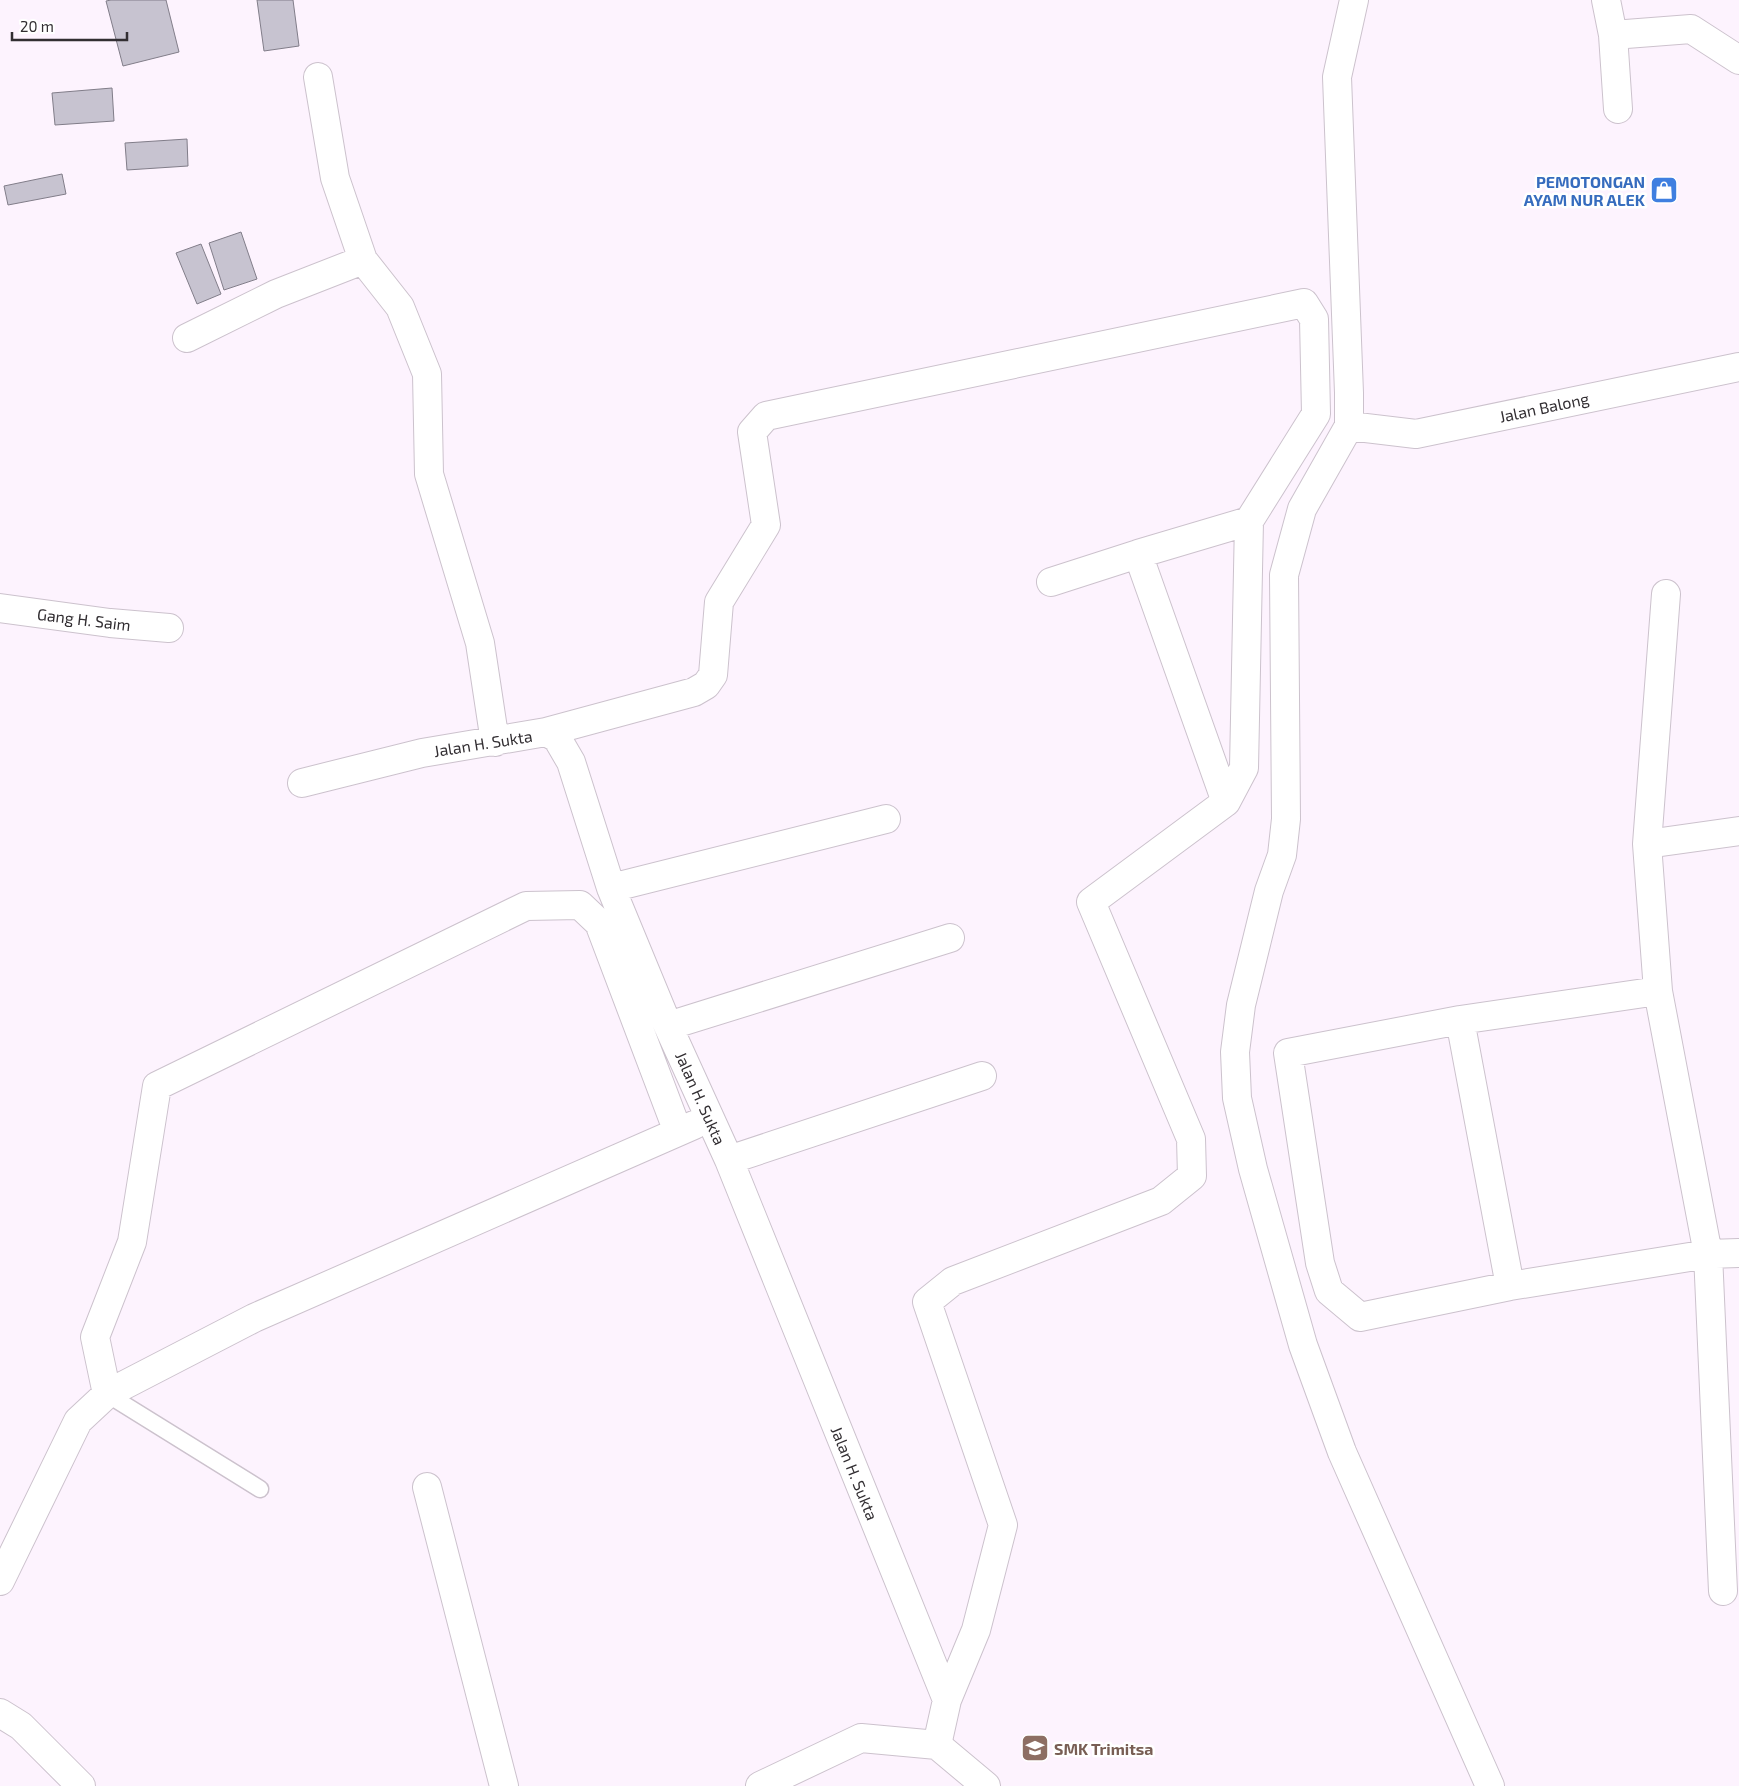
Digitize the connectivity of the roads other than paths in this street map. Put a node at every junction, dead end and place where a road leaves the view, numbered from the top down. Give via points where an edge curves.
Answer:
1 (1354, 0) edge
2 (1606, 0) edge
3 (1613, 35) junction
4 (1739, 60) edge
5 (318, 77) dead end
6 (1618, 109) dead end
7 (363, 260) junction
8 (187, 338) dead end
9 (1739, 367) edge
10 (1349, 426) junction
11 (1249, 521) junction
12 (1138, 554) junction
13 (1051, 582) dead end
14 (1666, 594) dead end
15 (0, 608) edge
16 (169, 628) dead end
17 (546, 732) junction
18 (496, 742) junction
19 (302, 783) dead end
20 (1226, 802) junction
21 (886, 819) dead end
22 (1739, 831) edge
23 (1646, 844) junction
24 (611, 888) junction
25 (950, 938) dead end
26 (1658, 991) junction
27 (1460, 1020) junction
28 (668, 1026) junction
29 (982, 1076) dead end
30 (710, 1119) junction
31 (678, 1132) junction
32 (729, 1160) junction
33 (1739, 1253) edge
34 (1708, 1254) junction
35 (1510, 1286) junction
36 (107, 1394) junction
37 (427, 1487) dead end
38 (260, 1489) dead end
39 (0, 1581) edge
40 (1723, 1591) dead end
41 (947, 1700) junction
42 (0, 1713) edge
43 (937, 1745) junction
44 (81, 1786) edge
45 (504, 1786) edge
46 (760, 1786) edge
47 (986, 1786) edge
48 (1490, 1786) edge

1 - 10 street via 1337,77
2 - 3 street
3 - 4 street via 1691,28
3 - 6 street
5 - 7 street via 335,178
7 - 8 street via 276,294
7 - 18 street via 400,307 426,374 429,474 480,643
9 - 10 street, Jalan Balong via 1416,434
10 - 48 street via 1302,509 1284,575 1286,819 1282,856 1269,891 1241,1005 1235,1052 1237,1098 1303,1345 1342,1452
11 - 12 street
11 - 17 street via 1316,414 1314,319 1304,303 766,416 752,432 766,525 718,602 713,675 706,685 694,692
11 - 20 street via 1244,768
12 - 13 street
12 - 20 street
14 - 23 street
15 - 16 street, Gang H. Saim
17 - 18 street, Jalan H. Sukta
17 - 24 street, Jalan H. Sukta via 557,738 571,762
18 - 19 street, Jalan H. Sukta via 422,753
20 - 41 street via 1091,902 1191,1139 1192,1176 1161,1201 953,1281 927,1302 1003,1525 976,1630
21 - 24 street
22 - 23 street
23 - 26 street
24 - 28 street, Jalan H. Sukta
25 - 28 street
26 - 27 street
26 - 34 street
27 - 35 street
27 - 35 street via 1288,1053 1320,1263 1330,1292 1360,1317
28 - 30 street, Jalan H. Sukta
29 - 32 street
30 - 31 street
30 - 32 street, Jalan H. Sukta
31 - 36 street via 254,1318
31 - 36 street via 599,923 580,905 526,906 157,1086 132,1242 94,1337
32 - 41 street, Jalan H. Sukta
33 - 34 street
34 - 35 street
34 - 40 street
36 - 38 lane
36 - 39 street via 78,1421
37 - 45 street
41 - 43 street
42 - 44 street via 21,1726
43 - 46 street via 861,1738
43 - 47 street

